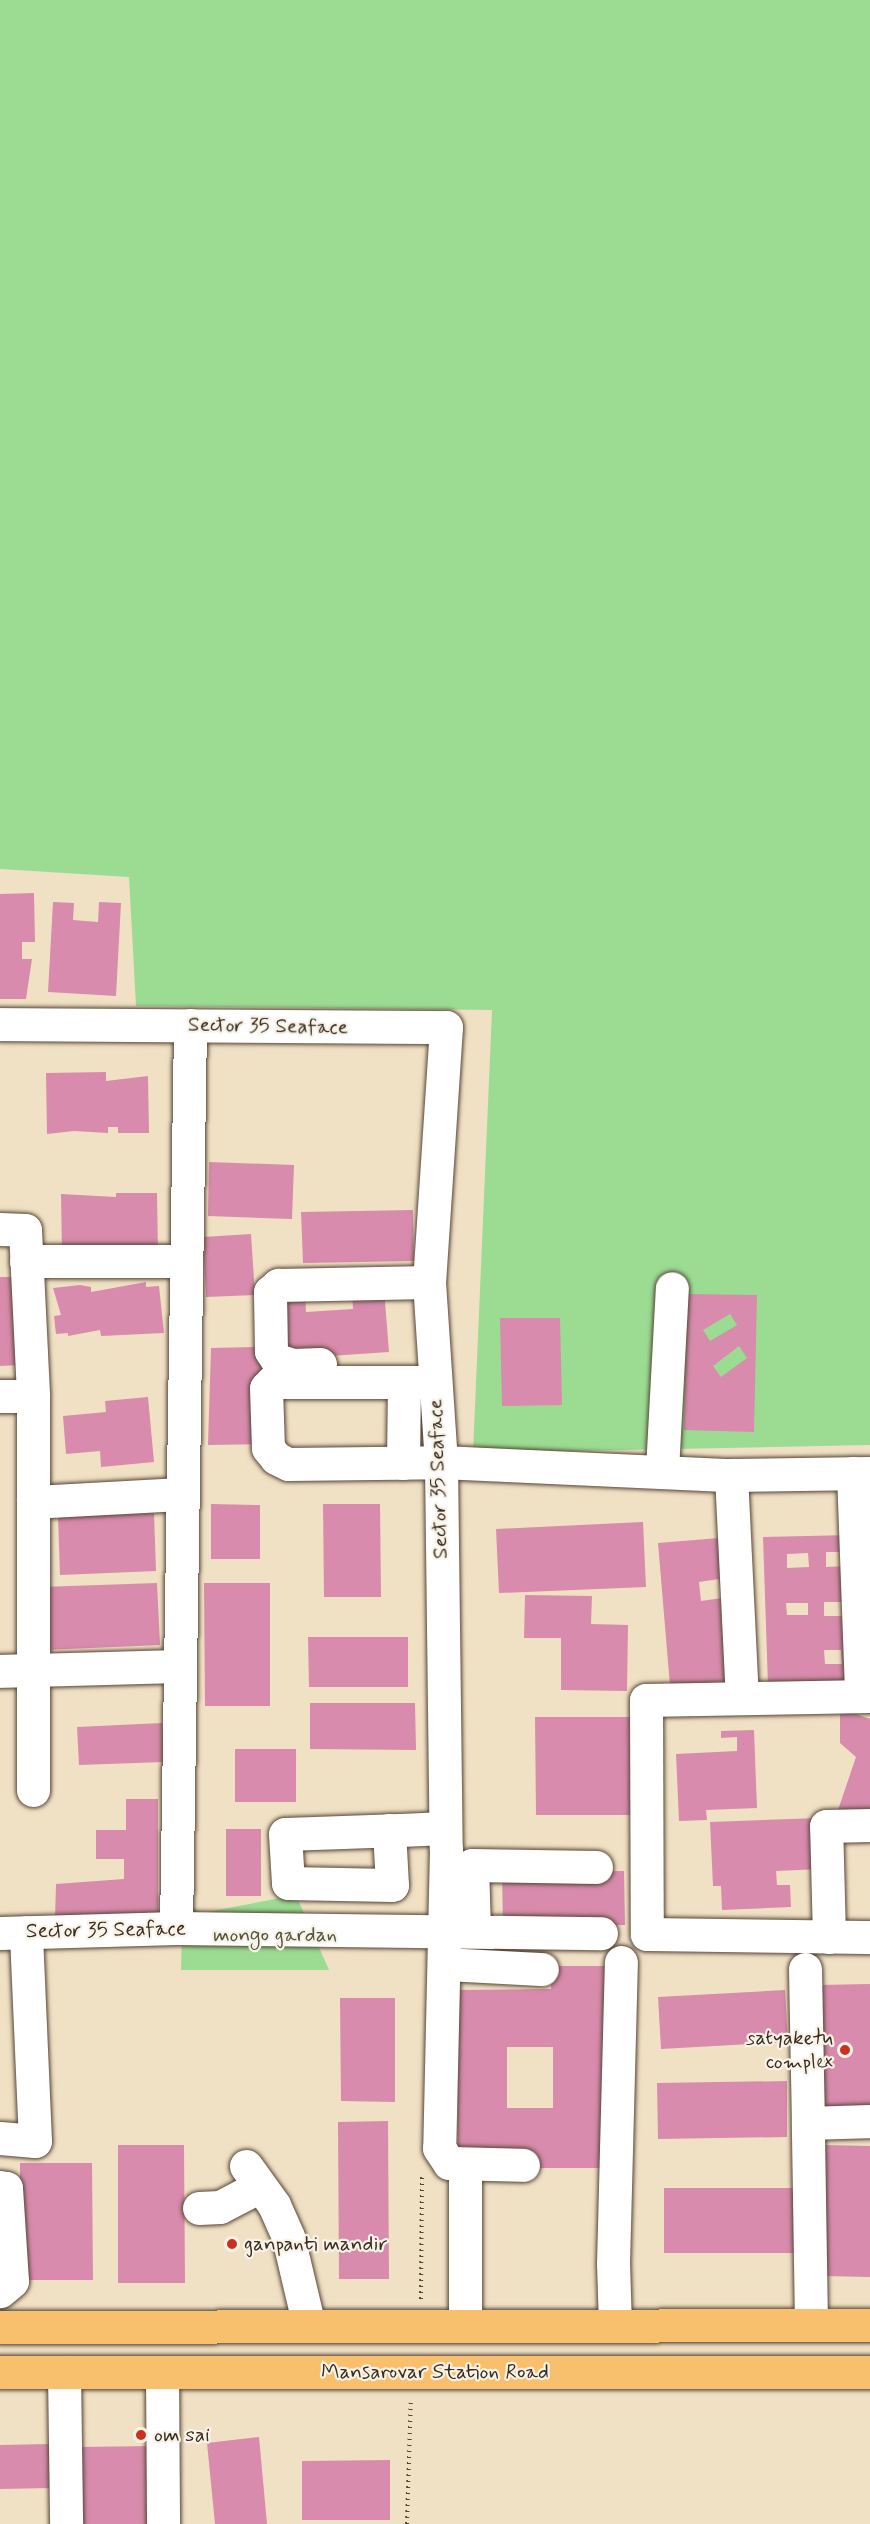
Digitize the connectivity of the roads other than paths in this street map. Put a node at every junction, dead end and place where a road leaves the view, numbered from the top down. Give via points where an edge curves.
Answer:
1 (0, 1024) edge
2 (190, 1025) junction
3 (0, 1229) edge
4 (27, 1261) junction
5 (186, 1262) junction
6 (429, 1282) junction
7 (672, 1288) dead end
8 (423, 1375) junction
9 (0, 1396) edge
10 (33, 1396) junction
11 (441, 1462) junction
12 (403, 1463) junction
13 (662, 1470) junction
14 (862, 1473) edge
15 (731, 1476) junction
16 (183, 1494) junction
17 (33, 1502) junction
18 (180, 1666) junction
19 (33, 1670) junction
20 (0, 1671) edge
21 (866, 1696) edge
22 (742, 1698) junction
23 (33, 1790) dead end
24 (870, 1825) edge
25 (389, 1830) junction
26 (452, 1852) junction
27 (591, 1857) dead end
28 (318, 1884) junction
29 (176, 1928) junction
30 (318, 1930) junction
31 (460, 1931) junction
32 (601, 1933) dead end
33 (829, 1936) junction
34 (870, 1937) edge
35 (13, 1946) edge
36 (621, 1962) dead end
37 (446, 1964) junction
38 (542, 1969) dead end
39 (805, 1969) dead end
40 (870, 2121) edge
41 (808, 2123) junction
42 (0, 2138) edge
43 (465, 2164) junction
44 (524, 2165) dead end
45 (0, 2187) edge
46 (199, 2208) dead end
47 (0, 2291) edge
48 (811, 2325) junction
49 (870, 2325) edge
50 (309, 2326) junction
51 (422, 2326) junction
52 (465, 2326) junction
53 (615, 2326) junction
54 (0, 2327) edge
55 (0, 2372) edge
56 (64, 2372) junction
57 (162, 2372) junction
58 (416, 2372) junction
59 (870, 2372) edge
60 (66, 2524) edge
61 (163, 2524) edge

1 - 2 street, Sector 35 Seaface
2 - 5 street
2 - 6 street, Sector 35 Seaface via 446,1027
3 - 4 street via 25,1230
4 - 5 street
4 - 10 street
5 - 16 street
6 - 8 street, Sector 35 Seaface
6 - 8 street via 278,1286 270,1292 271,1351 277,1360 293,1365
7 - 13 street
8 - 11 street, Sector 35 Seaface
8 - 12 street
8 - 12 street via 272,1382 266,1388 268,1448 276,1458 288,1464
9 - 10 street
10 - 17 street
11 - 12 street
11 - 13 street
11 - 26 street, Sector 35 Seaface
13 - 15 street
14 - 15 street
14 - 21 street
15 - 22 street
16 - 17 street
16 - 18 street
17 - 19 street
18 - 19 street
18 - 29 street
19 - 20 street
19 - 23 street
21 - 22 street
22 - 33 street via 646,1700 647,1934
24 - 33 street via 826,1826
25 - 26 street
25 - 28 street via 392,1885
25 - 28 street via 285,1834 288,1883
26 - 27 street
26 - 31 street, Sector 35 Seaface
28 - 30 street
29 - 30 street, Sector 35 Seaface
29 - 35 street, Sector 35 Seaface
30 - 31 street, Sector 35 Seaface
31 - 32 street
31 - 37 street
33 - 34 street
35 - 42 street via 35,2141
36 - 53 street via 613,2264
37 - 38 street
37 - 43 street via 439,2148 449,2163
39 - 41 street
40 - 41 street
41 - 48 street
43 - 44 street
43 - 52 street
45 - 47 street via 6,2188 12,2281
46 - 50 street via 220,2207 253,2176 274,2205 288,2237
48 - 49 main road
48 - 53 main road
50 - 51 main road
50 - 54 main road
51 - 52 main road
51 - 58 main road
52 - 53 main road
55 - 56 main road, Mansarovar Station Road
56 - 57 main road, Mansarovar Station Road
56 - 60 street
57 - 58 main road, Mansarovar Station Road
57 - 61 street
58 - 59 main road, Mansarovar Station Road

